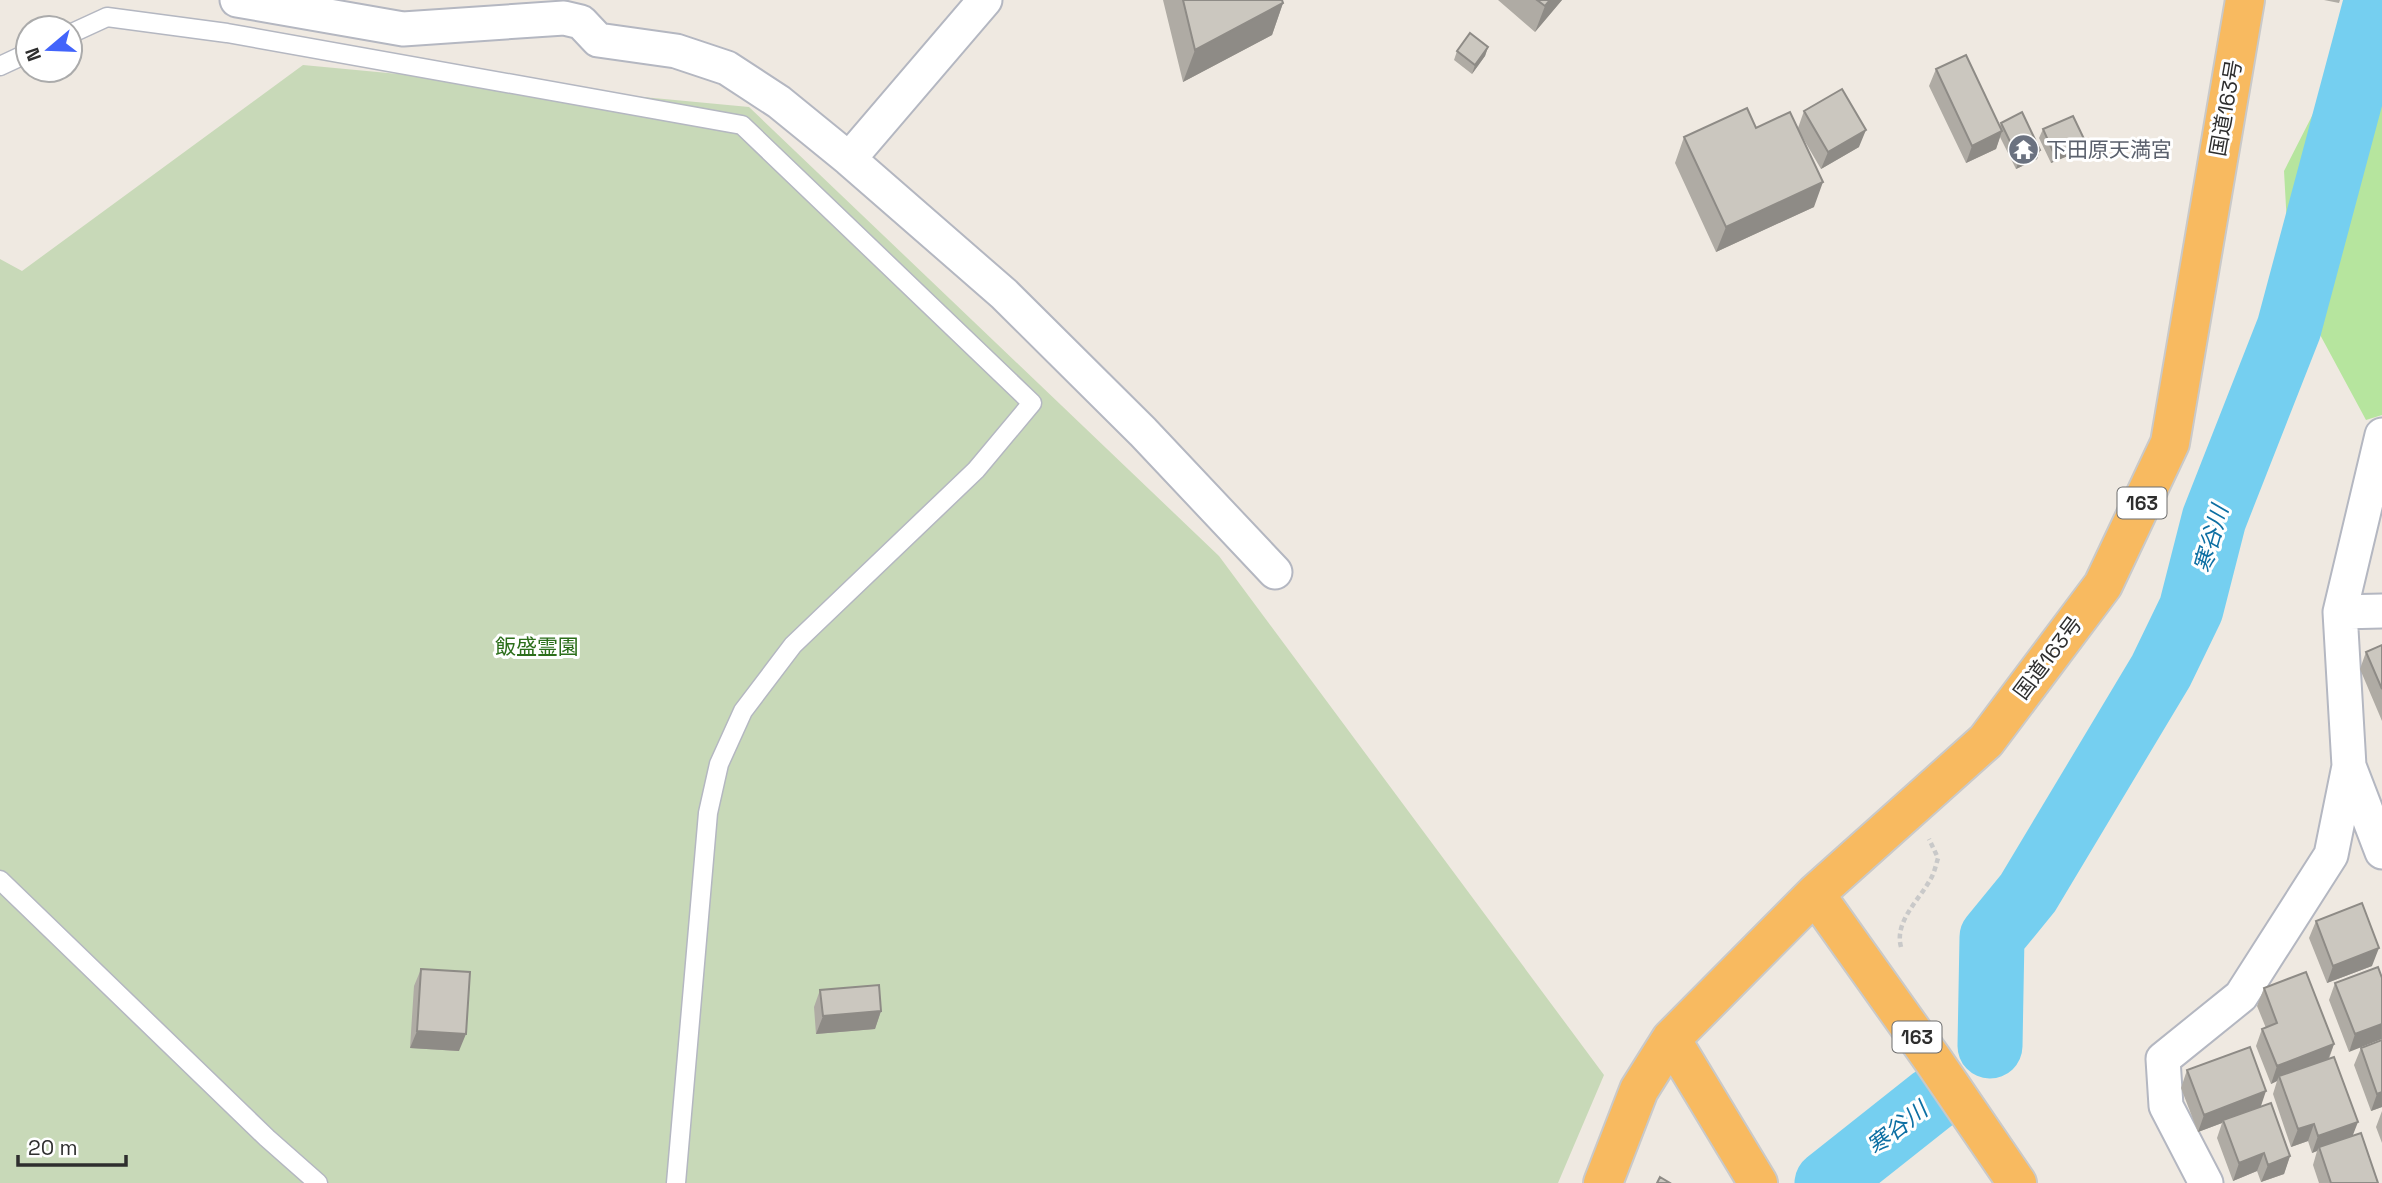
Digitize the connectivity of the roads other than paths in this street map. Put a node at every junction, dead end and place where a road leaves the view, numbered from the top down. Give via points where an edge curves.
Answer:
1 (237, 0) edge
2 (985, 0) edge
3 (2245, 0) edge
4 (84, 28) edge
5 (858, 149) junction
6 (2382, 435) edge
7 (1276, 572) dead end
8 (2382, 611) edge
9 (2340, 612) junction
10 (2349, 766) junction
11 (2382, 852) edge
12 (0, 880) edge
13 (1815, 894) junction
14 (1671, 1039) junction
15 (318, 1183) edge
16 (676, 1183) edge
17 (1603, 1183) edge
18 (1758, 1183) edge
19 (2017, 1183) edge
20 (2206, 1183) edge

1 - 5 street via 403,29 564,18 580,22 598,40 676,51 727,68
2 - 5 street
3 - 13 highway, 国道163号 / 163 via 2170,443 2103,585 1986,741
4 - 16 lane via 107,17 227,33 742,125 1032,403 976,470 793,645 743,710 719,764 708,813
5 - 7 street via 1143,432
6 - 9 street
8 - 9 street
9 - 10 street
10 - 11 street
10 - 20 street via 2331,855 2241,996 2163,1059 2166,1106
12 - 15 lane
13 - 14 highway, 国道163号 / 163
13 - 19 highway, 163
14 - 17 highway, 国道163号 / 163 via 1639,1090
14 - 18 highway

